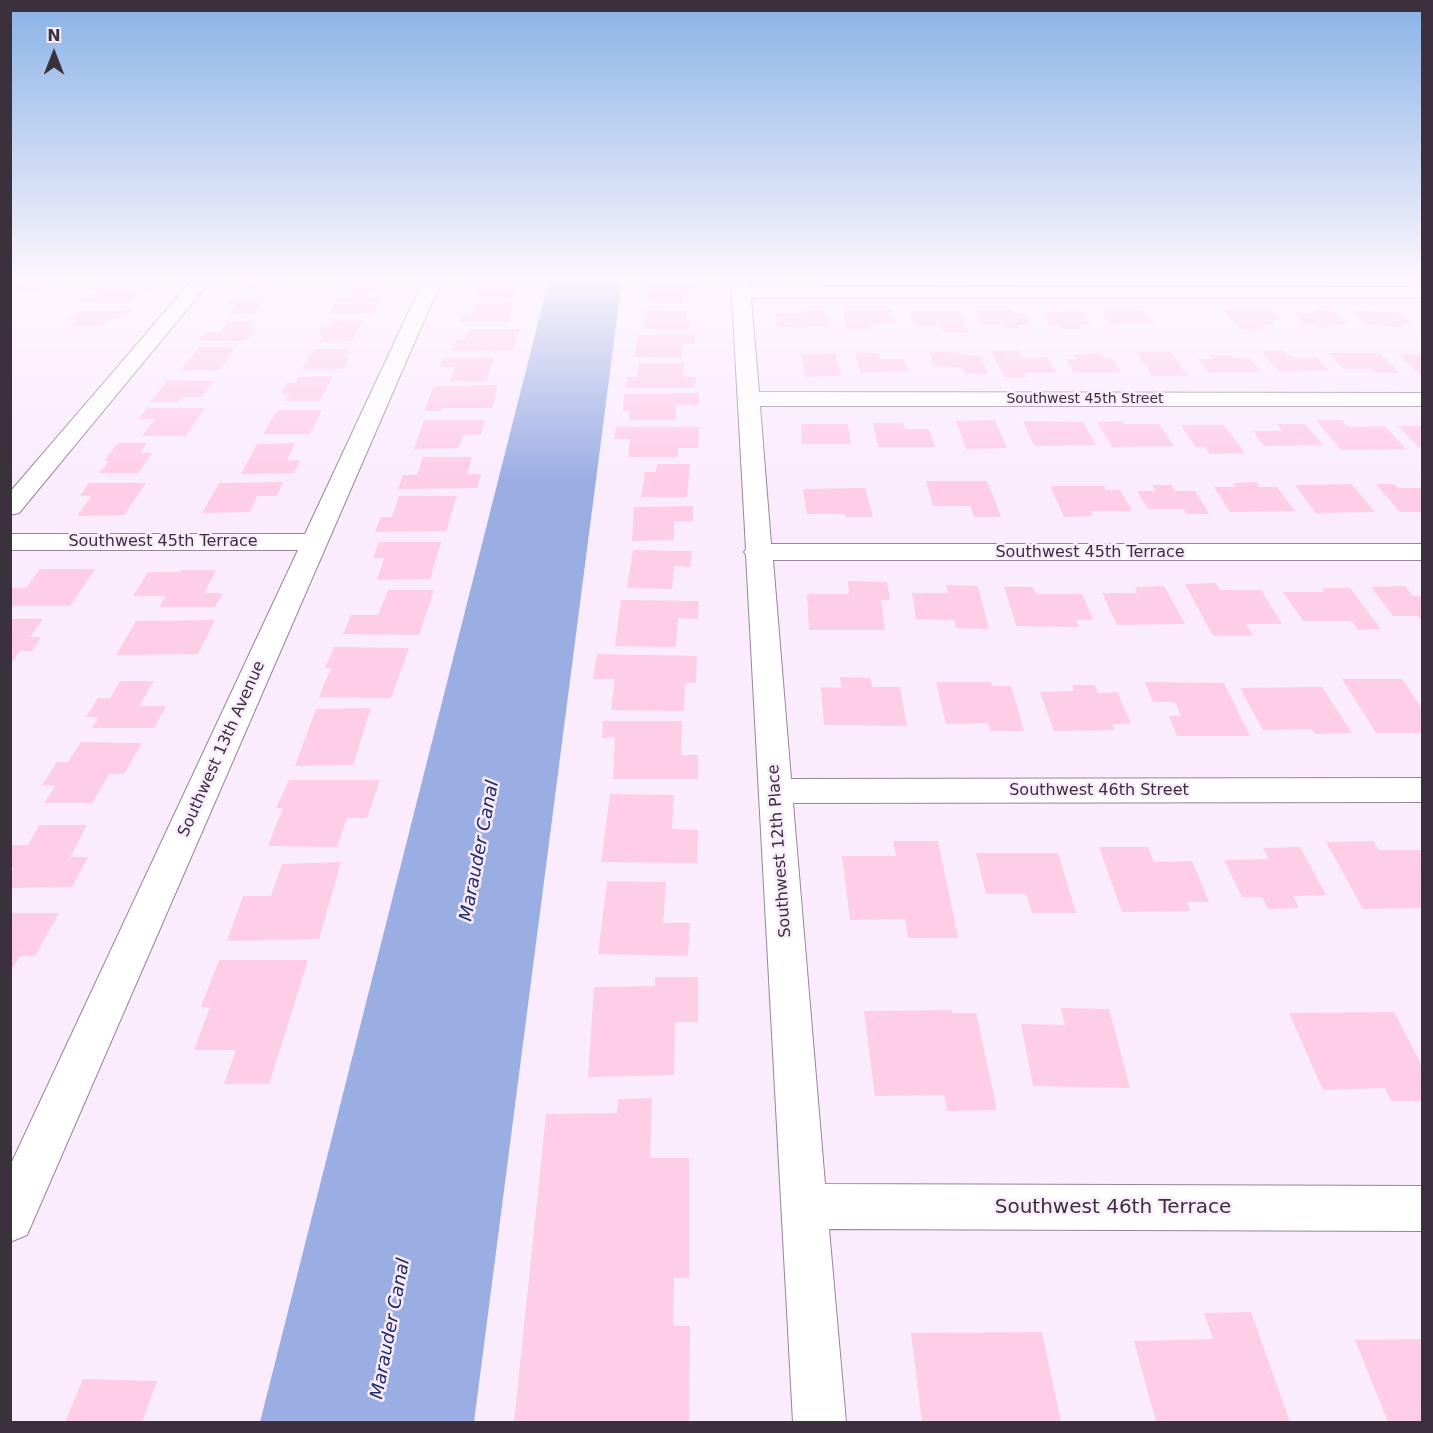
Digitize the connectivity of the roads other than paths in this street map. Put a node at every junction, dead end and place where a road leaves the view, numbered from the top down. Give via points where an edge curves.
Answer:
1 (147, 346) edge
2 (403, 346) edge
3 (744, 346) edge
4 (747, 399) junction
5 (1422, 399) edge
6 (10, 508) edge
7 (10, 542) edge
8 (315, 542) junction
9 (758, 552) junction
10 (1422, 552) edge
11 (1422, 790) edge
12 (776, 791) junction
13 (804, 1206) junction
14 (1422, 1209) edge
15 (10, 1218) edge
16 (819, 1422) edge

1 - 6 street
2 - 8 street, Southwest 13th Avenue
3 - 4 street, Southwest 12th Place
4 - 5 street, Southwest 45th Street
4 - 9 street, Southwest 12th Place
7 - 8 street, Southwest 45th Terrace
8 - 15 street, Southwest 13th Avenue
9 - 10 street, Southwest 45th Terrace
9 - 12 street, Southwest 12th Place
11 - 12 street, Southwest 46th Street
12 - 13 street, Southwest 12th Place
13 - 14 street, Southwest 46th Terrace
13 - 16 street, Southwest 12th Place

